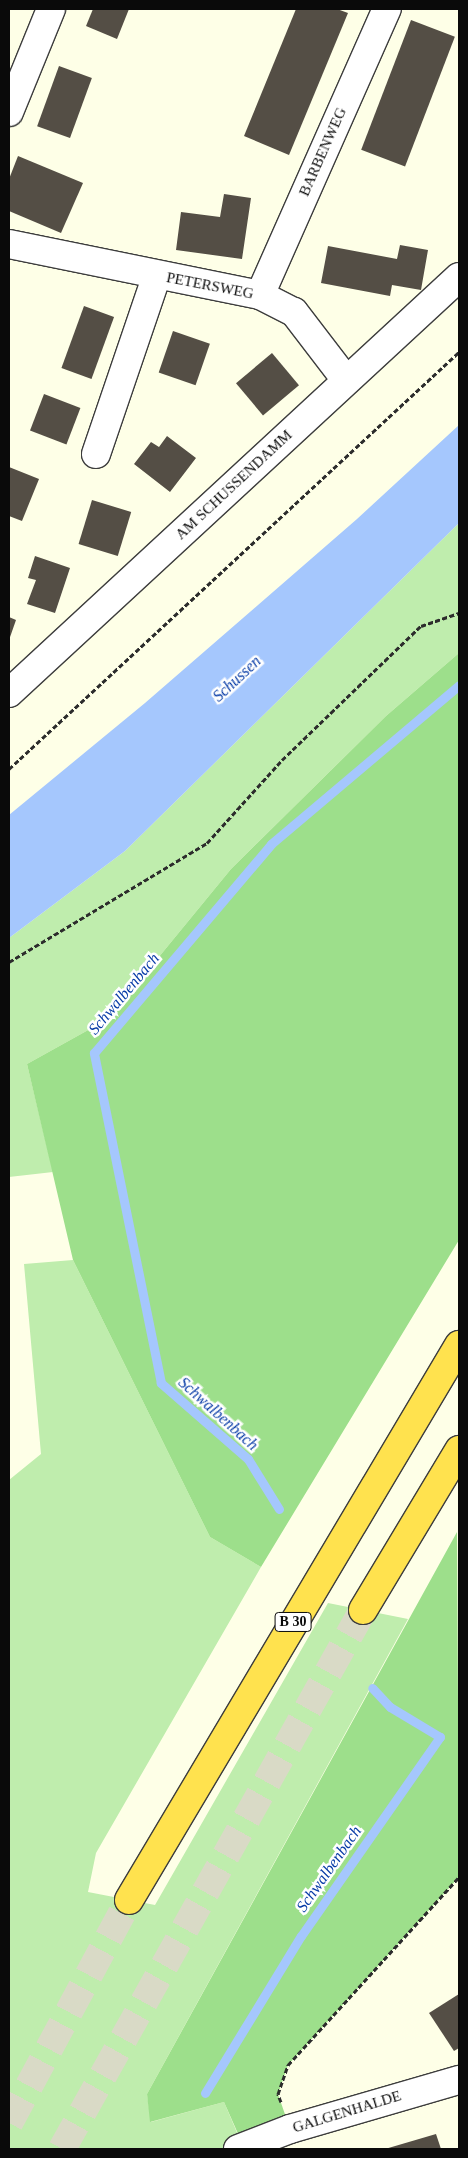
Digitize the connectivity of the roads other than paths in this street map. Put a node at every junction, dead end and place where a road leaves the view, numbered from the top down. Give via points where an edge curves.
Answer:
1 (51, 9) edge
2 (387, 9) edge
3 (9, 112) edge
4 (9, 244) edge
5 (157, 275) junction
6 (459, 277) edge
7 (260, 295) junction
8 (346, 380) junction
9 (96, 454) dead end
10 (9, 693) edge
11 (459, 1345) edge
12 (459, 1450) edge
13 (363, 1610) tunnel mouth
14 (129, 1900) tunnel mouth
15 (459, 2080) edge
16 (238, 2149) edge

1 - 3 street
2 - 7 street, BARBENWEG
4 - 5 street, PETERSWEG
5 - 7 street, PETERSWEG
5 - 9 street, PETERSWEG
6 - 8 street, AM SCHUSSENDAMM
7 - 8 street, PETERSWEG via 294,312
8 - 10 street, AM SCHUSSENDAMM
11 - 14 highway, B 30
12 - 13 highway
15 - 16 street, GALGENHALDE via 290,2129

